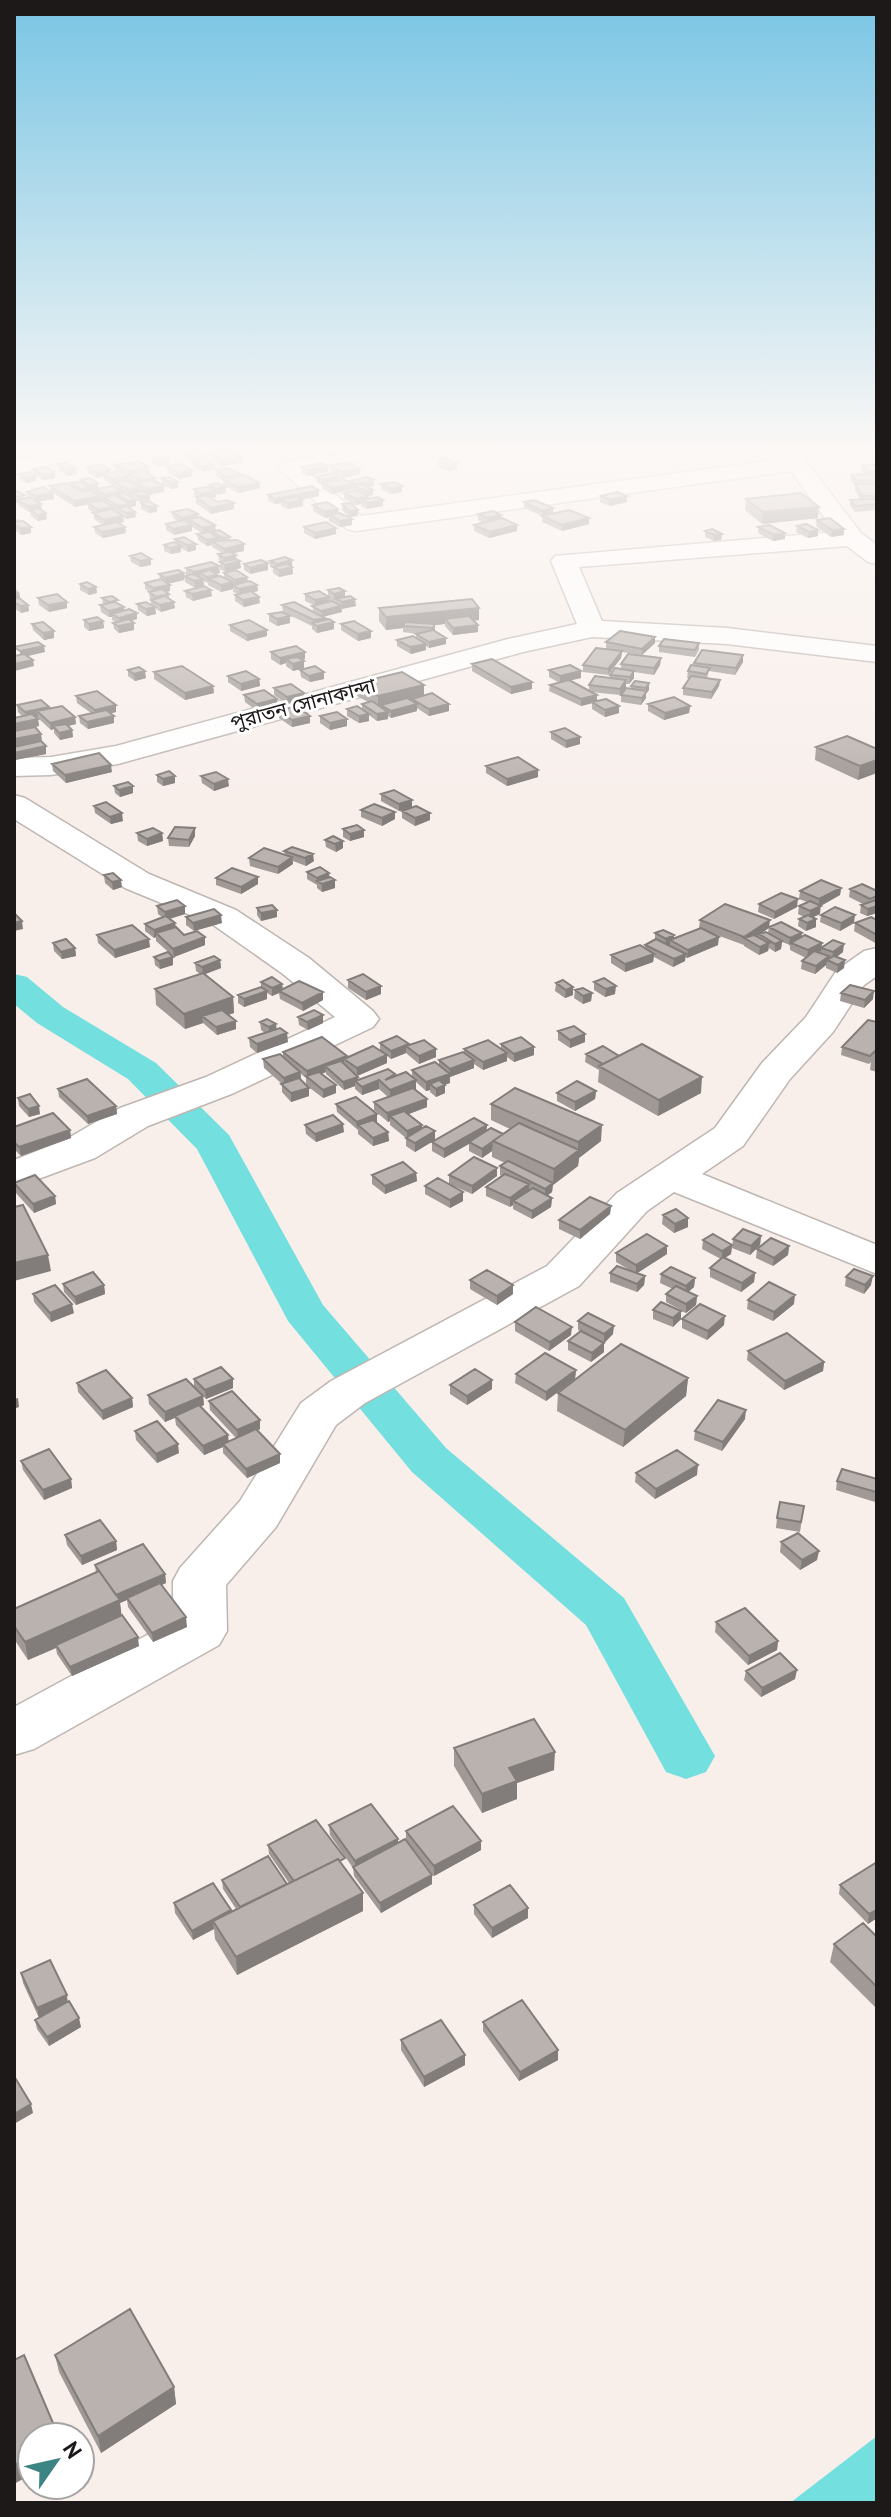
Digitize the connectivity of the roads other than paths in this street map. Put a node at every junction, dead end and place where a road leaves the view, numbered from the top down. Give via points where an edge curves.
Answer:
1 (567, 568) edge
2 (592, 629) junction
3 (877, 654) edge
4 (14, 767) edge
5 (14, 805) edge
6 (877, 959) edge
7 (14, 1175) edge
8 (671, 1176) junction
9 (877, 1261) edge
10 (14, 1733) edge

1 - 2 street
2 - 3 street, পুরাতন সোনাকান্দা via 727,636
2 - 4 street, পুরাতন সোনাকান্দা via 118,755
5 - 7 street via 137,881 224,917 360,1019
6 - 8 street via 850,978 729,1137
8 - 9 street
8 - 10 street via 632,1202 563,1276 348,1392 318,1414 258,1514 199,1581 200,1631

